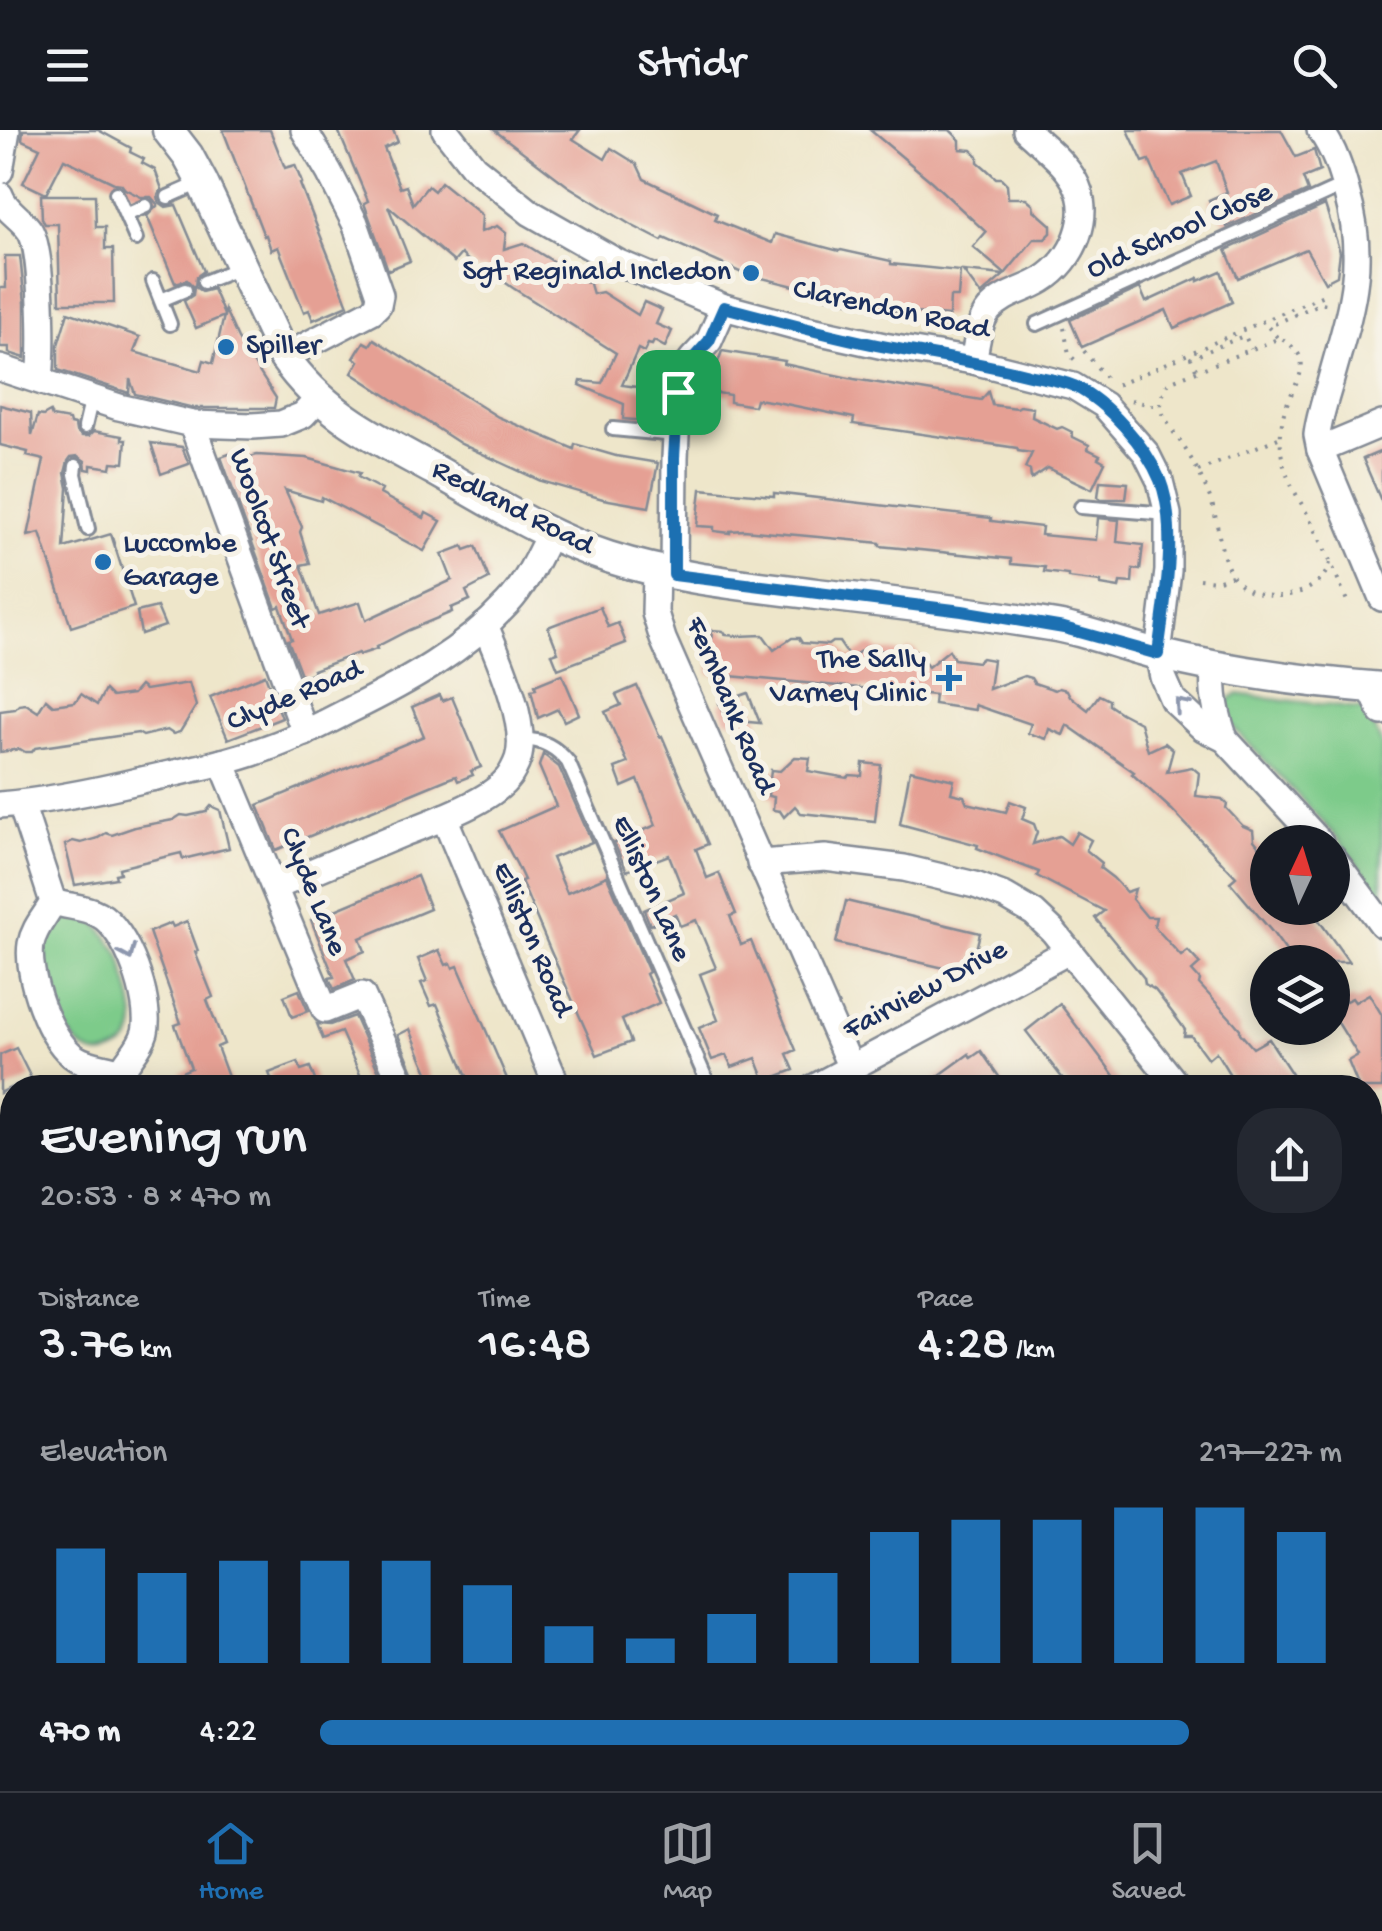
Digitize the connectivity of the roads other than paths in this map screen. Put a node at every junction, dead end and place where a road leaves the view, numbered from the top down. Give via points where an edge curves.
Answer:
1 (7, 130) edge
2 (168, 130) edge
3 (304, 130) edge
4 (445, 130) edge
5 (1026, 130) edge
6 (1320, 130) edge
7 (0, 171) edge
8 (202, 182) junction
9 (1344, 185) junction
10 (116, 193) dead end
11 (0, 195) edge
12 (168, 197) dead end
13 (146, 206) dead end
14 (126, 214) junction
15 (136, 239) dead end
16 (242, 267) junction
17 (152, 280) dead end
18 (204, 282) dead end
19 (185, 290) dead end
20 (160, 300) junction
21 (724, 307) junction
22 (170, 324) dead end
23 (1037, 324) dead end
24 (284, 357) junction
25 (973, 360) junction
26 (0, 368) edge
27 (40, 380) junction
28 (92, 397) junction
29 (319, 398) junction
30 (192, 424) junction
31 (1382, 424) edge
32 (85, 428) dead end
33 (613, 429) dead end
34 (676, 435) junction
35 (1320, 450) junction
36 (76, 466) dead end
37 (1081, 507) dead end
38 (1168, 514) junction
39 (88, 528) dead end
40 (550, 534) junction
41 (665, 573) junction
42 (1382, 598) edge
43 (485, 624) junction
44 (1158, 654) junction
45 (1214, 666) junction
46 (1378, 696) edge
47 (304, 733) junction
48 (520, 740) junction
49 (1225, 740) junction
50 (222, 762) junction
51 (11, 804) edge
52 (444, 817) junction
53 (1304, 825) edge
54 (760, 863) junction
55 (1350, 881) edge
56 (275, 888) junction
57 (54, 902) junction
58 (1382, 924) edge
59 (1069, 951) junction
60 (851, 1068) junction
61 (113, 1075) edge
62 (126, 1075) edge
63 (398, 1075) edge
64 (553, 1075) edge
65 (704, 1075) edge
66 (838, 1075) edge
67 (1169, 1075) edge

1 - 7 street
2 - 8 street, Redland Road
3 - 24 street via 354,223 380,295 372,311
4 - 21 street, Clarendon Road via 474,168 531,213 619,264
5 - 25 street via 1076,182 1079,234 1064,264 989,310
6 - 9 street
8 - 12 lane
8 - 16 street, Redland Road
9 - 23 lane, Old School Close
9 - 35 street via 1357,235 1357,275 1318,426
10 - 14 lane
11 - 27 street via 34,242
13 - 14 lane
14 - 15 lane
16 - 18 lane
16 - 24 street, Redland Road
17 - 20 lane
19 - 20 lane
20 - 22 lane
21 - 25 street, Clarendon Road
21 - 34 street, Fernbank Road via 709,341 682,374
24 - 29 street, Redland Road
25 - 38 street, Clarendon Road via 1073,386 1104,406 1146,453
26 - 27 street
27 - 28 street
28 - 30 street
28 - 32 lane
29 - 30 street via 281,424
29 - 40 street, Redland Road via 366,434
30 - 47 street, Woolcot Street
31 - 35 street
33 - 34 lane
34 - 41 street, Fernbank Road
35 - 42 street
36 - 39 lane
37 - 38 lane
38 - 44 street, Clarendon Road
40 - 41 street, Redland Road
40 - 43 street, Clyde Road via 527,579
41 - 44 street, Redland Road via 980,614
41 - 54 street, Fernbank Road via 655,613 663,639
43 - 47 street, Clyde Road via 420,675
43 - 48 street
44 - 45 street, Redland Road
49 -> 44 street via 1173,700
45 - 46 street, Redland Road
45 - 49 street via 1215,710
47 - 50 street, Clyde Road
48 - 52 street via 507,780
48 - 65 lane, Elliston Lane via 534,738 568,762
49 - 53 street
50 - 51 street, Clyde Road
50 - 56 street, Clyde Lane
51 - 57 street
52 - 56 street
52 - 64 street, Elliston Road
54 - 59 street via 825,858 975,885 1034,914
54 - 60 street, Fernbank Road
55 - 58 street
56 - 63 street, Clyde Lane via 324,1010 362,995
57 - 61 street via 35,932 36,986 66,1050
57 -> 62 street via 108,920 132,960 147,1022
59 - 60 street, Fairview Drive
59 - 67 street
60 - 66 street, Fairview Drive

